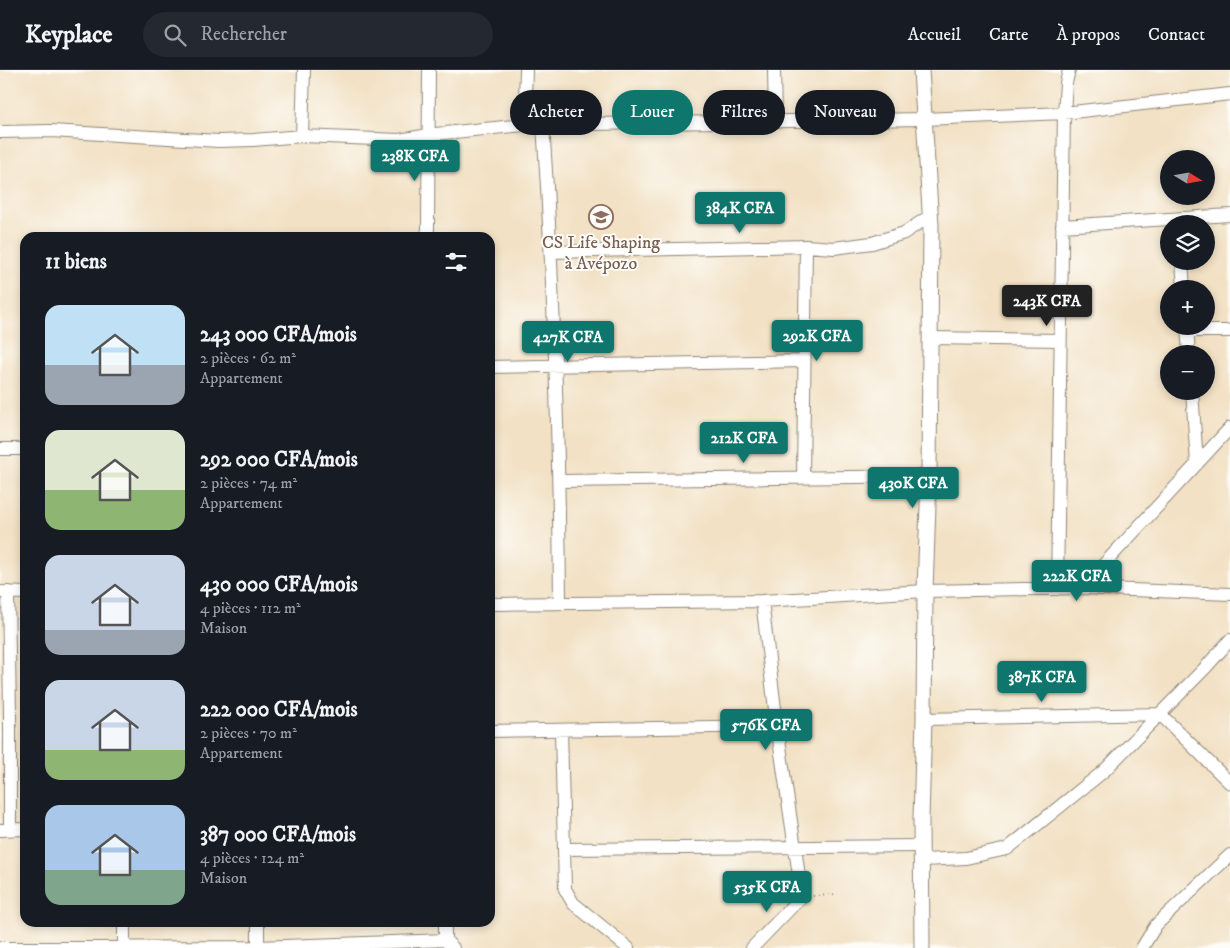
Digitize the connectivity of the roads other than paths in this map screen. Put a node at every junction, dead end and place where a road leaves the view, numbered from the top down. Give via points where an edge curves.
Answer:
1 (304, 70) edge
2 (429, 70) edge
3 (526, 70) edge
4 (774, 70) edge
5 (921, 70) edge
6 (1069, 70) edge
7 (525, 90) edge
8 (774, 90) edge
9 (1230, 94) edge
10 (1064, 113) junction
11 (924, 119) junction
12 (785, 120) edge
13 (703, 121) edge
14 (602, 123) edge
15 (510, 126) edge
16 (0, 132) edge
17 (429, 135) junction
18 (544, 135) edge
19 (302, 136) junction
20 (1230, 215) edge
21 (930, 216) junction
22 (1215, 216) edge
23 (1160, 221) edge
24 (1062, 226) junction
25 (427, 232) edge
26 (806, 246) junction
27 (551, 252) junction
28 (1215, 329) edge
29 (1230, 330) edge
30 (931, 338) junction
31 (1060, 340) junction
32 (803, 361) junction
33 (555, 365) junction
34 (495, 367) edge
35 (1193, 400) edge
36 (1230, 428) edge
37 (0, 449) edge
38 (20, 449) edge
39 (1197, 464) junction
40 (929, 476) junction
41 (803, 477) junction
42 (560, 481) junction
43 (1082, 588) junction
44 (1057, 589) junction
45 (4, 592) edge
46 (925, 592) junction
47 (20, 593) edge
48 (1230, 594) edge
49 (762, 601) junction
50 (560, 603) junction
51 (495, 604) edge
52 (1230, 640) edge
53 (1160, 714) junction
54 (924, 719) junction
55 (777, 726) junction
56 (561, 730) junction
57 (495, 731) edge
58 (1230, 783) edge
59 (20, 829) edge
60 (5, 830) edge
61 (795, 847) junction
62 (564, 850) junction
63 (922, 853) junction
64 (1230, 855) edge
65 (124, 927) edge
66 (258, 927) edge
67 (445, 927) edge
68 (449, 944) edge
69 (258, 947) edge
70 (2, 948) edge
71 (124, 948) edge
72 (628, 948) edge
73 (752, 948) edge
74 (922, 948) edge
75 (1142, 948) edge

1 - 19 street
2 - 17 street
3 - 7 street
4 - 8 street
5 - 11 street
6 - 10 street
9 - 10 street
10 - 11 street
10 - 24 street
11 - 12 street
11 - 21 street
13 - 14 street
15 - 17 street
16 - 19 street via 51,131 219,141
17 - 19 street via 399,140
17 - 25 street
18 - 27 street
20 - 22 street
21 - 26 street via 904,233 872,243 834,248
21 - 30 street
23 - 24 street
24 - 31 street
26 - 27 street
26 - 32 street
27 - 33 street
28 - 29 street
30 - 31 street
30 - 40 street
31 - 44 street
32 - 33 street
32 - 41 street
33 - 34 street
33 - 42 street
35 - 39 street
36 - 39 street
37 - 38 street
39 - 43 street
40 - 41 street
40 - 46 street
41 - 42 street
42 - 50 street
43 - 44 street
43 - 48 street
44 - 46 street
45 - 47 street
45 - 60 street via 10,712
46 - 49 street
46 - 54 street
49 - 50 street
49 - 55 street
50 - 51 street
52 - 53 street
53 - 54 street
53 - 58 street
53 - 63 street via 1104,771 1007,849 966,858
54 - 63 street
55 - 56 street
55 - 61 street
56 - 57 street
56 - 62 street
59 - 60 street
61 - 62 street
61 - 63 street
61 - 73 street via 802,896
62 - 72 street via 568,897
63 - 74 street
64 - 75 street via 1156,925
65 - 71 street
66 - 69 street
67 - 68 street
68 - 69 street
69 - 71 street
70 - 71 street

